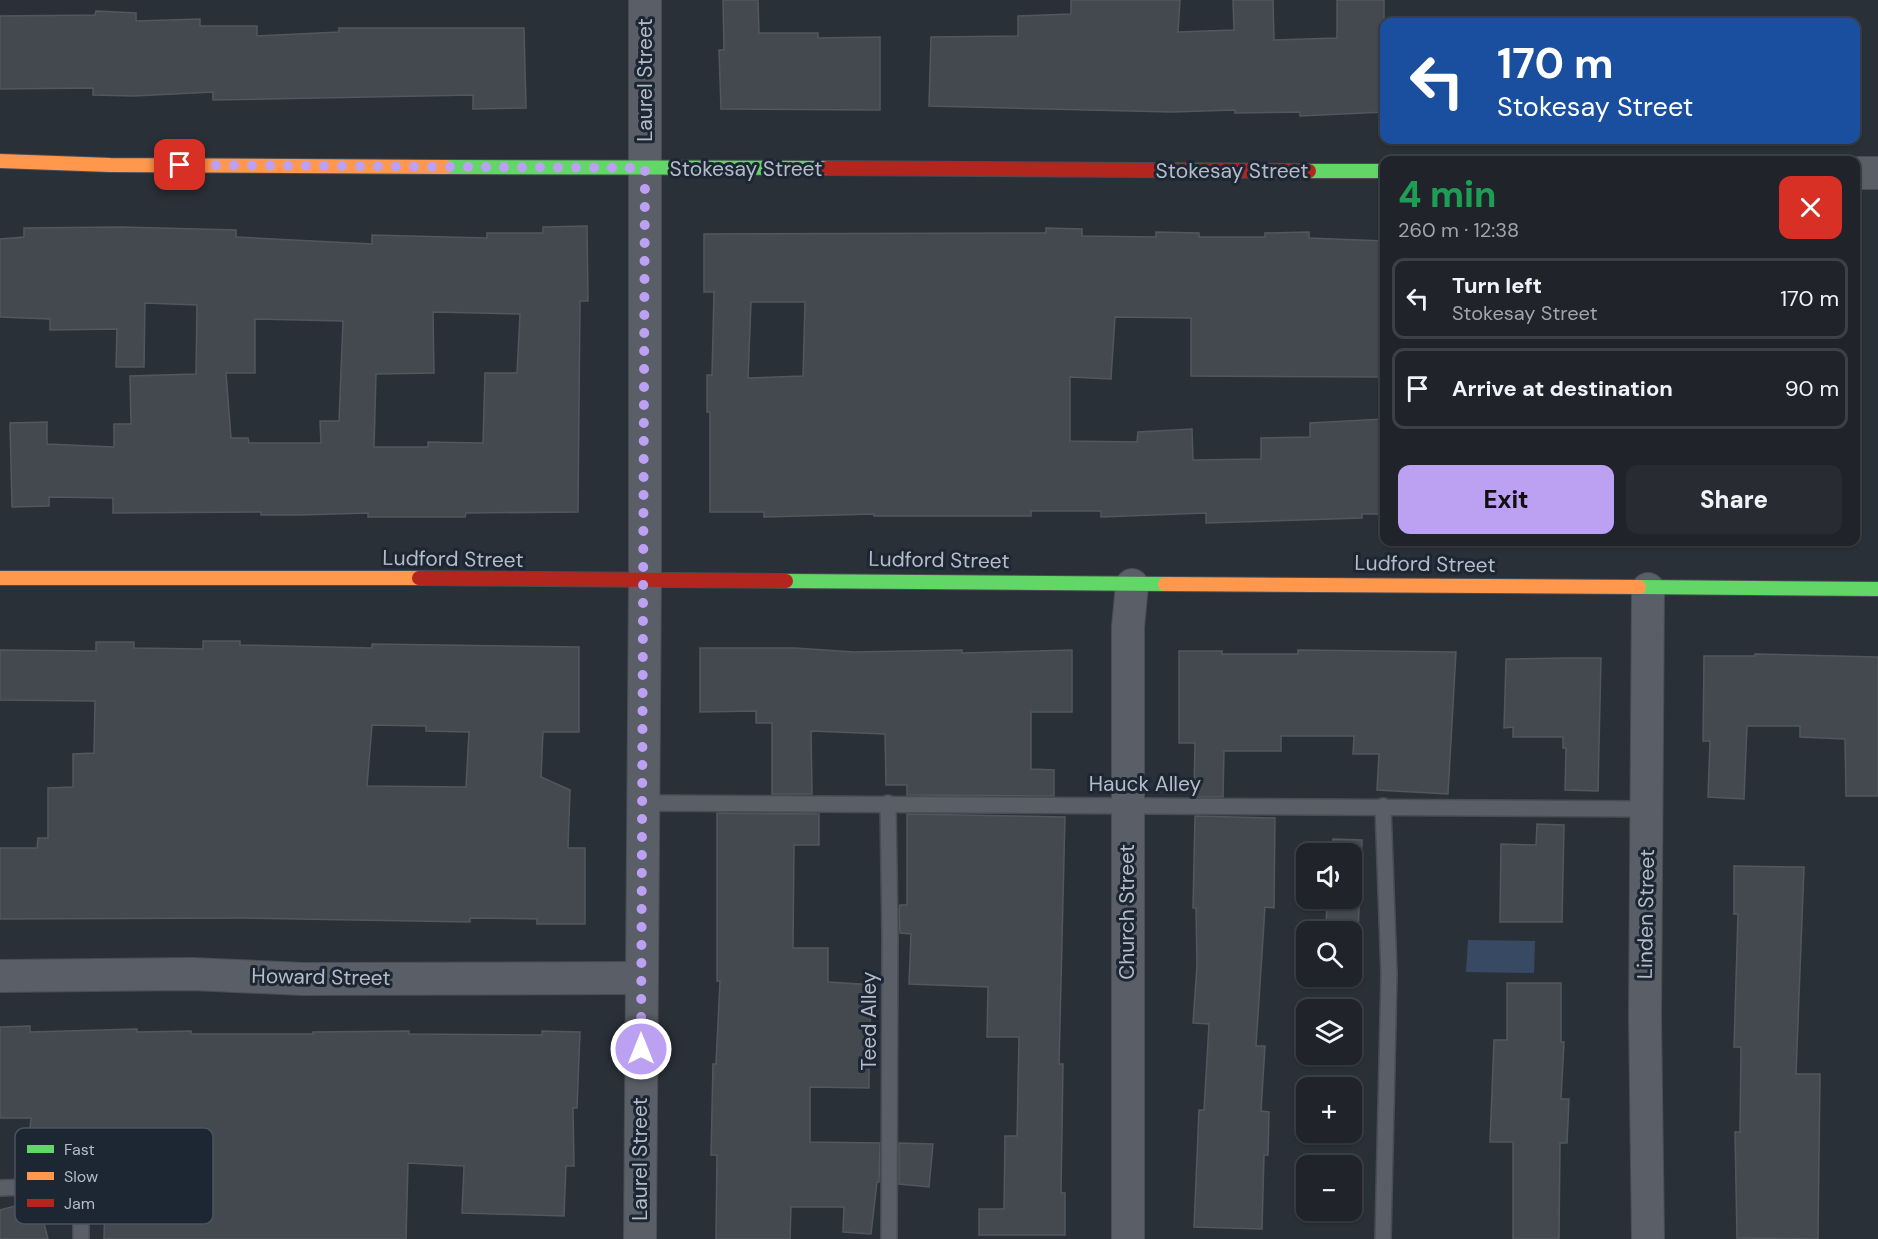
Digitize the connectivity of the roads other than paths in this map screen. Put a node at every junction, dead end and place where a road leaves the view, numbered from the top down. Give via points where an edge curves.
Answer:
1 (645, 0) edge
2 (0, 161) edge
3 (645, 168) junction
4 (1380, 171) edge
5 (1860, 173) edge
6 (1878, 173) edge
7 (0, 578) edge
8 (645, 582) junction
9 (1132, 585) junction
10 (1648, 589) junction
11 (1878, 589) edge
12 (642, 803) junction
13 (888, 803) junction
14 (1127, 805) junction
15 (1383, 806) junction
16 (1647, 809) junction
17 (0, 976) edge
18 (641, 978) junction
19 (15, 1187) edge
20 (0, 1188) edge
21 (640, 1239) edge
22 (889, 1239) edge
23 (1128, 1239) edge
24 (1383, 1239) edge
25 (1648, 1239) edge

1 - 3 street, Laurel Street
2 - 3 street, Stokesay Street
3 - 4 street, Stokesay Street
3 - 8 street, Laurel Street
5 - 6 street
7 - 8 street, Ludford Street
8 - 9 street, Ludford Street via 856,580
8 - 12 street, Laurel Street
9 - 10 street, Ludford Street via 1269,583
9 - 14 street, Church Street via 1128,627
10 - 11 street, Ludford Street
10 - 16 street, Linden Street
12 - 13 lane, Hauck Alley
12 - 18 street, Laurel Street
13 - 14 lane, Hauck Alley
13 - 22 lane, Teed Alley
14 - 15 lane, Hauck Alley
14 - 23 street, Church Street
15 - 16 lane, Hauck Alley
15 - 24 lane via 1389,974
16 - 25 street, Linden Street
17 - 18 street, Howard Street
18 - 21 street, Laurel Street
19 - 20 lane

